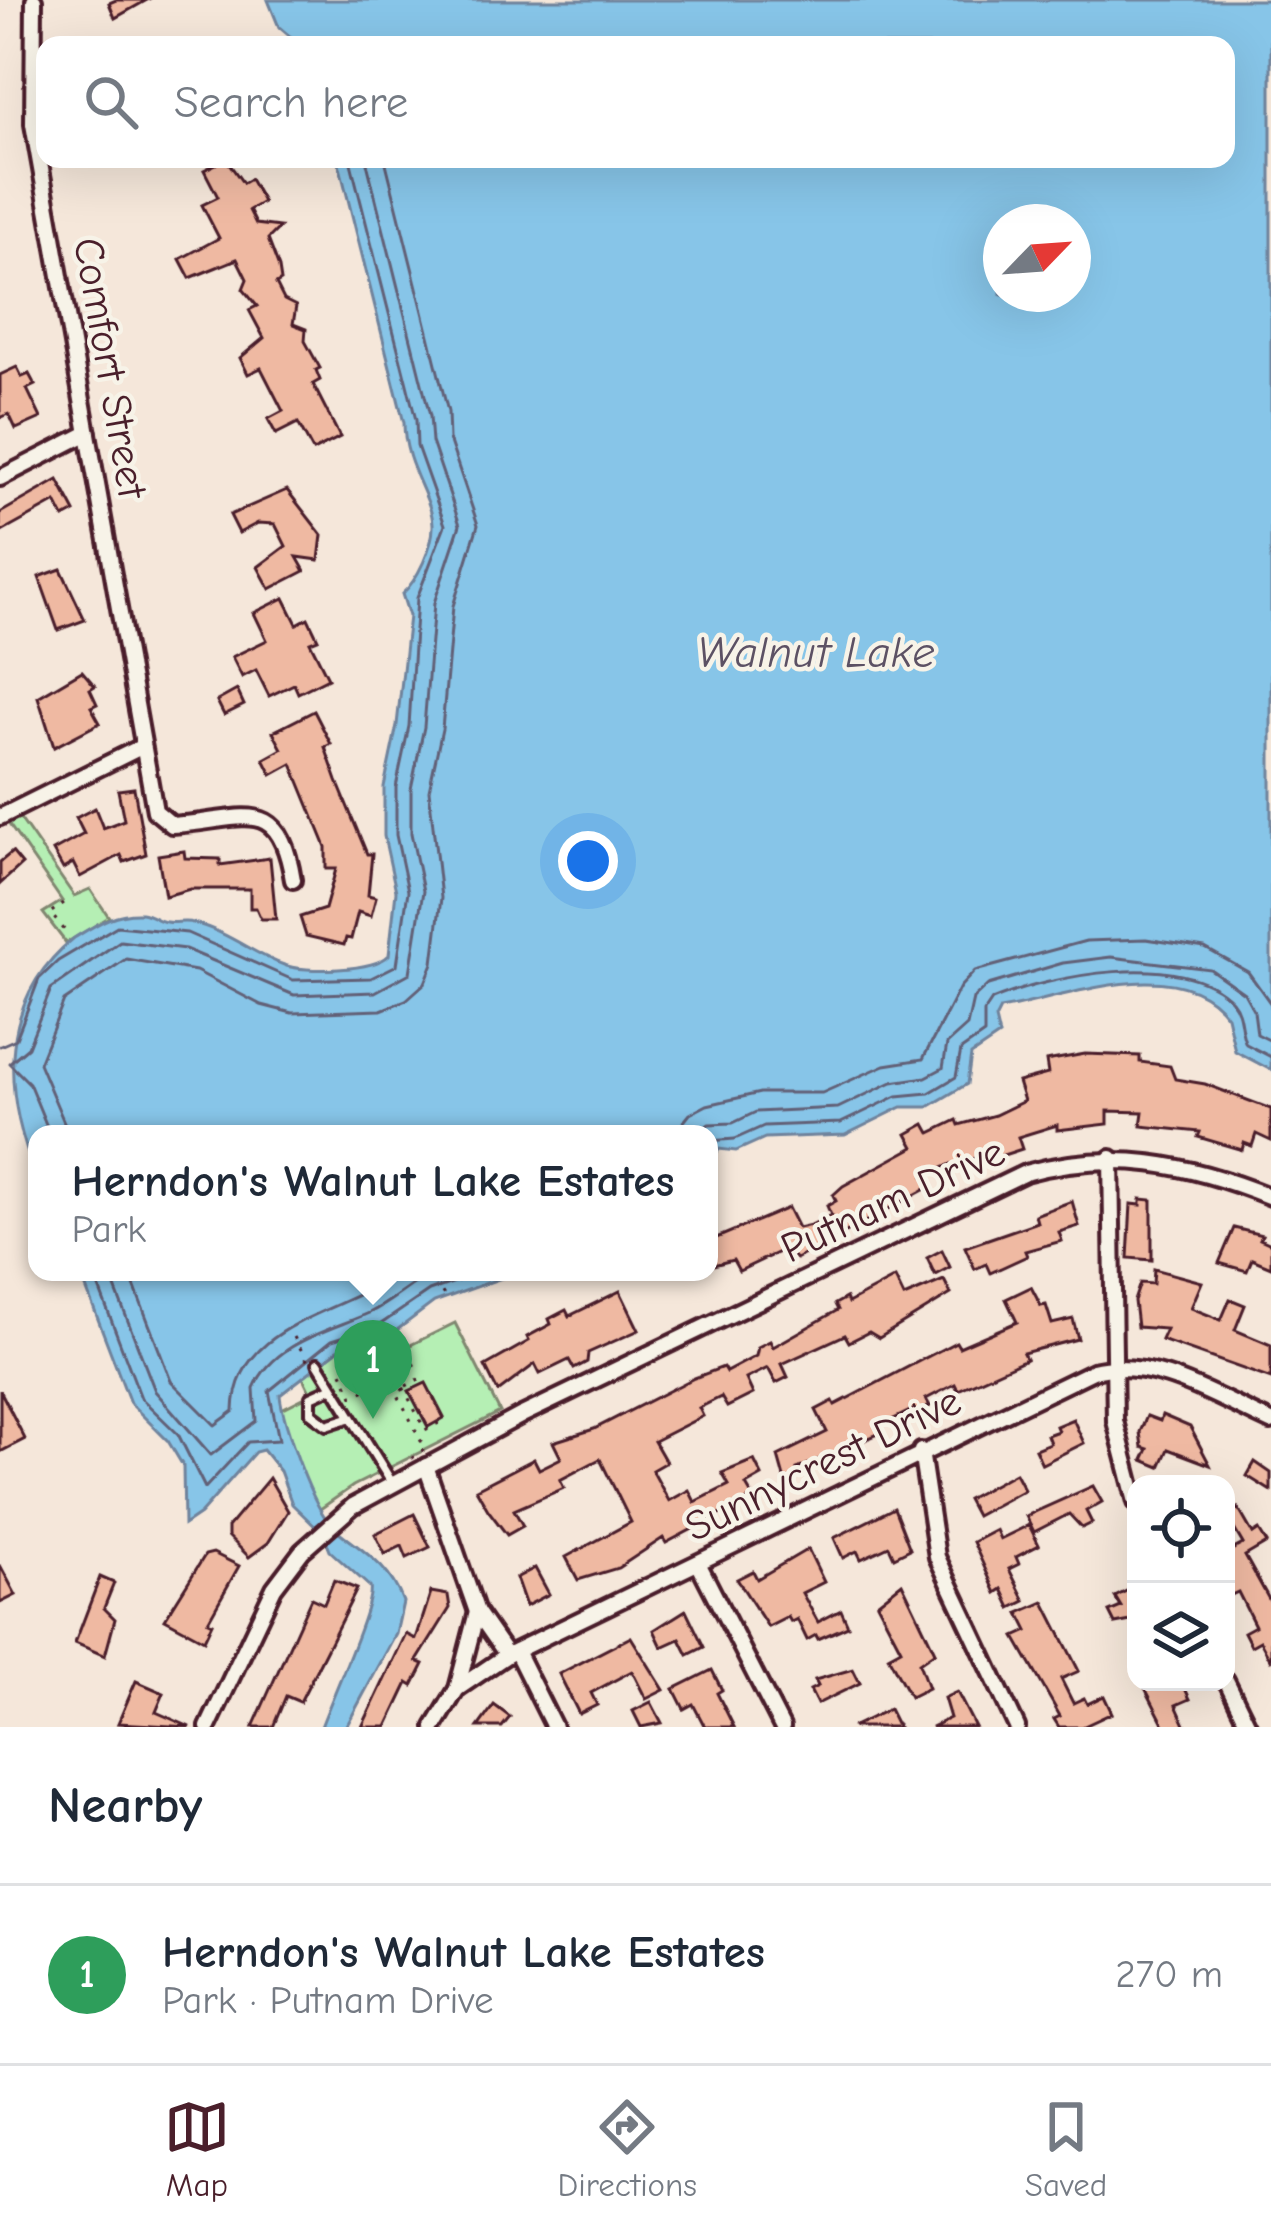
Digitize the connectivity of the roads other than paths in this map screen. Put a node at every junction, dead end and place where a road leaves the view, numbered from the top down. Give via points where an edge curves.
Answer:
1 (34, 0) edge
2 (36, 141) edge
3 (41, 168) edge
4 (88, 433) junction
5 (0, 478) edge
6 (143, 746) junction
7 (0, 817) edge
8 (293, 880) dead end
9 (1111, 1158) junction
10 (1271, 1197) edge
11 (1112, 1367) junction
12 (315, 1368) road end
13 (332, 1388) junction
14 (349, 1418) junction
15 (1271, 1422) edge
16 (921, 1451) junction
17 (415, 1465) junction
18 (1128, 1475) edge
19 (388, 1476) junction
20 (698, 1563) junction
21 (477, 1612) junction
22 (512, 1653) junction
23 (457, 1689) junction
24 (1231, 1691) edge
25 (208, 1727) edge
26 (434, 1727) edge
27 (554, 1727) edge
28 (782, 1727) edge
29 (1017, 1727) edge
30 (1249, 1727) edge

1 - 2 street, Comfort Street
3 - 4 street, Comfort Street
4 - 5 street
4 - 6 street, Comfort Street
6 - 7 street
6 - 8 street, Comfort Street via 162,820 272,823 284,834
9 - 10 street, Putnam Drive via 1197,1169
9 - 11 street
9 - 17 street, Putnam Drive via 1003,1180
11 - 15 street via 1151,1371
11 - 16 street, Sunnycrest Drive
11 - 18 street
12 - 13 lane
13 - 14 lane
13 - 14 lane via 311,1397 311,1413 327,1425
14 - 19 lane
16 - 20 street, Sunnycrest Drive
16 - 29 street via 938,1557
17 - 19 street, Putnam Drive
17 - 21 street
19 - 25 street, Putnam Drive via 311,1542 261,1612
20 - 22 street, Sunnycrest Drive
20 - 28 street
21 - 22 street
21 - 23 street
22 - 23 street, Sunnycrest Drive
22 - 27 street
23 - 26 street, Sunnycrest Drive
24 - 30 street

